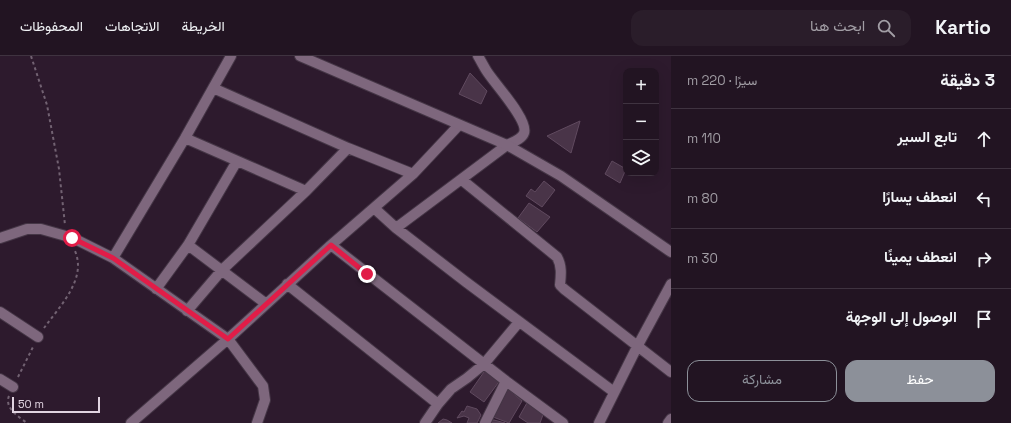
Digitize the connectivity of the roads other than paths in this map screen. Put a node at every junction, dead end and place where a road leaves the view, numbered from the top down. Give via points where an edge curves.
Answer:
1 (231, 56) edge
2 (300, 56) edge
3 (478, 56) edge
4 (213, 88) junction
5 (459, 125) junction
6 (185, 138) junction
7 (507, 146) junction
8 (348, 148) junction
9 (237, 161) junction
10 (413, 174) junction
11 (462, 180) junction
12 (306, 191) junction
13 (374, 208) junction
14 (396, 228) junction
15 (0, 238) edge
16 (188, 245) junction
17 (331, 245) junction
18 (671, 252) edge
19 (113, 258) junction
20 (222, 270) junction
21 (287, 284) junction
22 (671, 284) edge
23 (156, 289) junction
24 (265, 303) junction
25 (187, 311) junction
26 (0, 312) edge
27 (519, 322) junction
28 (38, 337) road end
29 (228, 339) junction
30 (637, 346) junction
31 (484, 364) junction
32 (671, 372) edge
33 (0, 379) edge
34 (506, 381) junction
35 (13, 387) road end
36 (614, 392) junction
37 (438, 404) junction
38 (551, 419) edge
39 (671, 419) edge
40 (131, 423) edge
41 (257, 423) edge
42 (425, 423) edge
43 (485, 423) edge
44 (563, 423) edge
45 (599, 423) edge
46 (668, 423) edge

1 - 4 street
2 - 5 street
3 - 7 street via 525,127 520,138
4 - 6 street
4 - 8 street
5 - 7 street
5 - 10 street
6 - 9 street
6 - 19 street
7 - 11 street
7 - 18 street via 561,176
8 - 10 street
8 - 12 street
9 - 12 street
9 - 16 street
10 - 13 street
11 - 14 street
11 - 30 street via 557,257 561,269 560,285
12 - 20 street
13 - 14 street
13 - 17 street
14 - 27 street
15 - 19 street via 27,229 41,229 72,238
16 - 20 street
16 - 23 street
17 - 21 street
17 - 31 street
19 - 23 street
20 - 24 street
20 - 25 street
21 - 24 street
21 - 37 street
22 - 30 street
23 - 25 street
24 - 29 street
25 - 29 street
26 - 28 street
27 - 31 street
27 - 36 street
29 - 40 street
29 - 41 street via 263,386 265,400
30 - 32 street
30 - 36 street
31 - 34 street
31 - 37 street via 451,389
33 - 35 street
34 - 38 street
34 - 43 street
36 - 45 street
37 - 42 street
38 - 44 street
39 - 46 street

